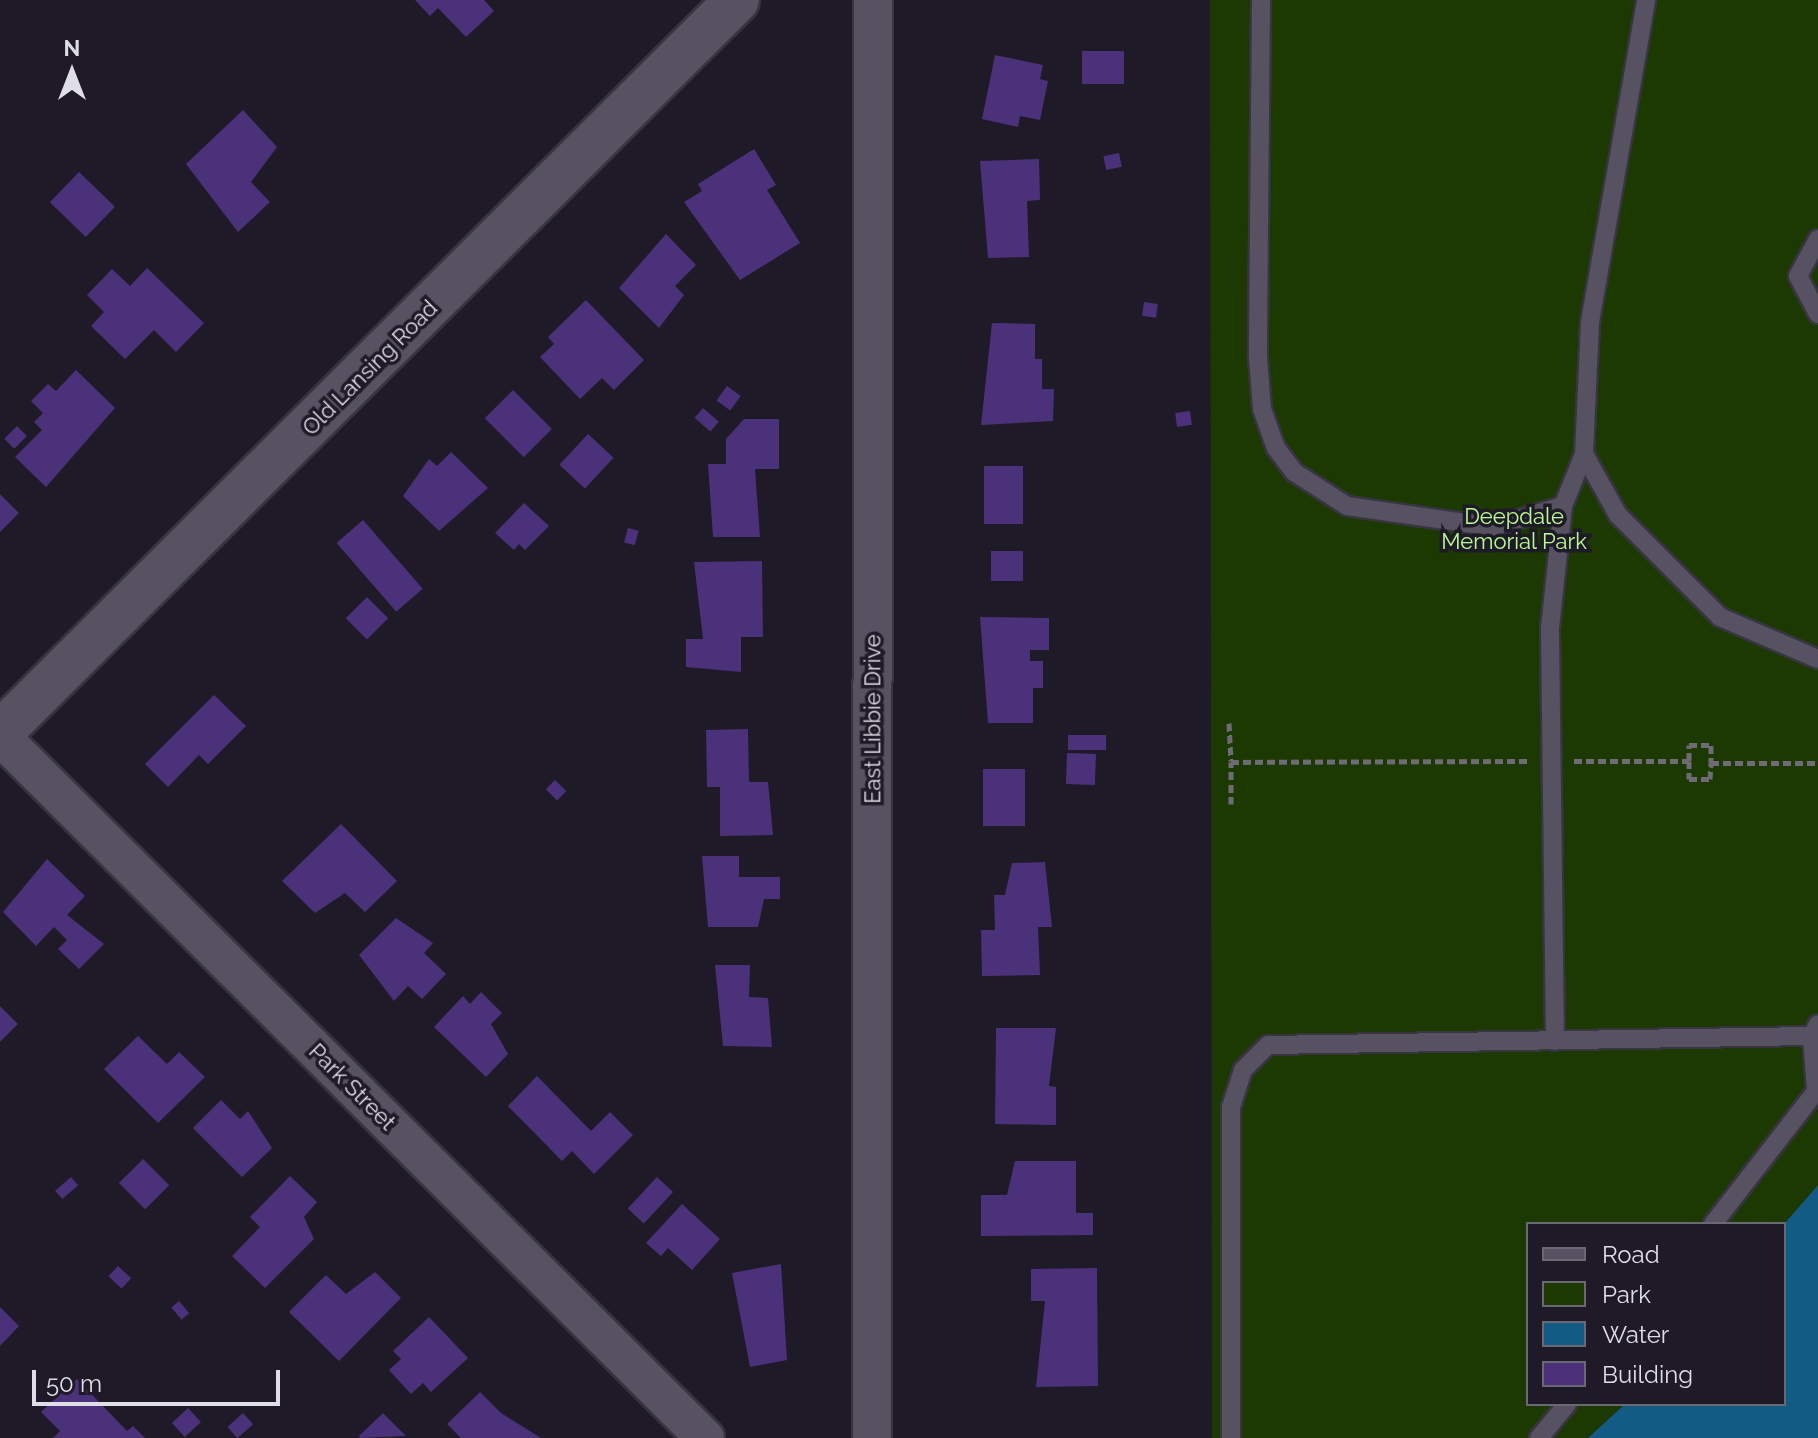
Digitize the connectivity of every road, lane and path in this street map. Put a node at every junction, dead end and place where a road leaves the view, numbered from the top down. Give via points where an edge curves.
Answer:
1 (737, 0) edge
2 (873, 0) edge
3 (1261, 0) edge
4 (1646, 0) edge
5 (1818, 239) edge
6 (1818, 314) edge
7 (1584, 454) junction
8 (1563, 506) junction
9 (1818, 659) edge
10 (1229, 723) dead end
11 (0, 735) edge
12 (1552, 761) junction
13 (1689, 761) junction
14 (1231, 762) junction
15 (1711, 763) junction
16 (1818, 763) edge
17 (1231, 804) dead end
18 (1815, 1030) edge
19 (1555, 1041) junction
20 (1715, 1222) edge
21 (1565, 1406) edge
22 (705, 1438) edge
23 (872, 1438) edge
24 (1231, 1438) edge
25 (1539, 1438) edge

1 - 11 street, Old Lansing Road
2 - 23 street, East Libbie Drive
3 - 8 lane via 1258,358 1262,409 1276,448 1294,472 1347,506 1492,527
4 - 7 lane via 1590,322
5 - 6 lane via 1798,276
7 - 8 lane
7 - 9 lane via 1618,515 1709,607 1777,646
8 - 12 lane via 1550,628
10 - 14 path
11 - 22 street, Park Street
12 - 13 path
12 - 14 path
12 - 19 lane
13 - 15 path via 1689,779 1710,779
13 - 15 path via 1689,745 1711,745
14 - 17 path
15 - 16 path
18 - 19 lane
18 - 20 lane via 1816,1091
19 - 24 lane via 1300,1040 1268,1045 1243,1070 1231,1107
21 - 25 lane

